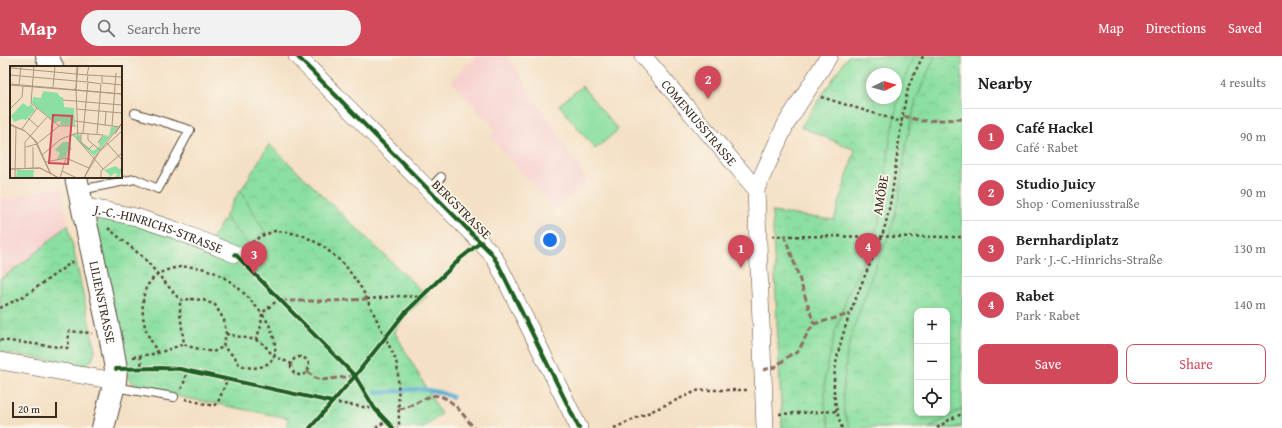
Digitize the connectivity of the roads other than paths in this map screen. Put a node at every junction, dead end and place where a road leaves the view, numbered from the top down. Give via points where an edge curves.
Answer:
1 (47, 56) edge
2 (297, 56) edge
3 (643, 56) edge
4 (829, 56) edge
5 (52, 66) edge
6 (135, 113) dead end
7 (441, 177) dead end
8 (756, 189) junction
9 (429, 190) junction
10 (79, 191) edge
11 (235, 254) road end
12 (0, 361) edge
13 (114, 376) junction
14 (174, 397) road end
15 (765, 421) edge
16 (103, 428) edge
17 (578, 428) edge

1 - 5 street
2 - 9 street, BERGSTRASSE
3 - 8 street, COMENIUSSTRASSE
4 - 8 street via 786,124
6 - 10 lane via 190,130 158,189 136,179
7 - 9 lane
8 - 15 street
9 - 17 street, BERGSTRASSE via 491,253 498,264
10 - 11 street, J.-C.-HINRICHS-STRASSE via 136,217
10 - 13 street, LILIENSTRASSE via 110,335
12 - 13 street
13 - 14 lane
13 - 16 street, LILIENSTRASSE

